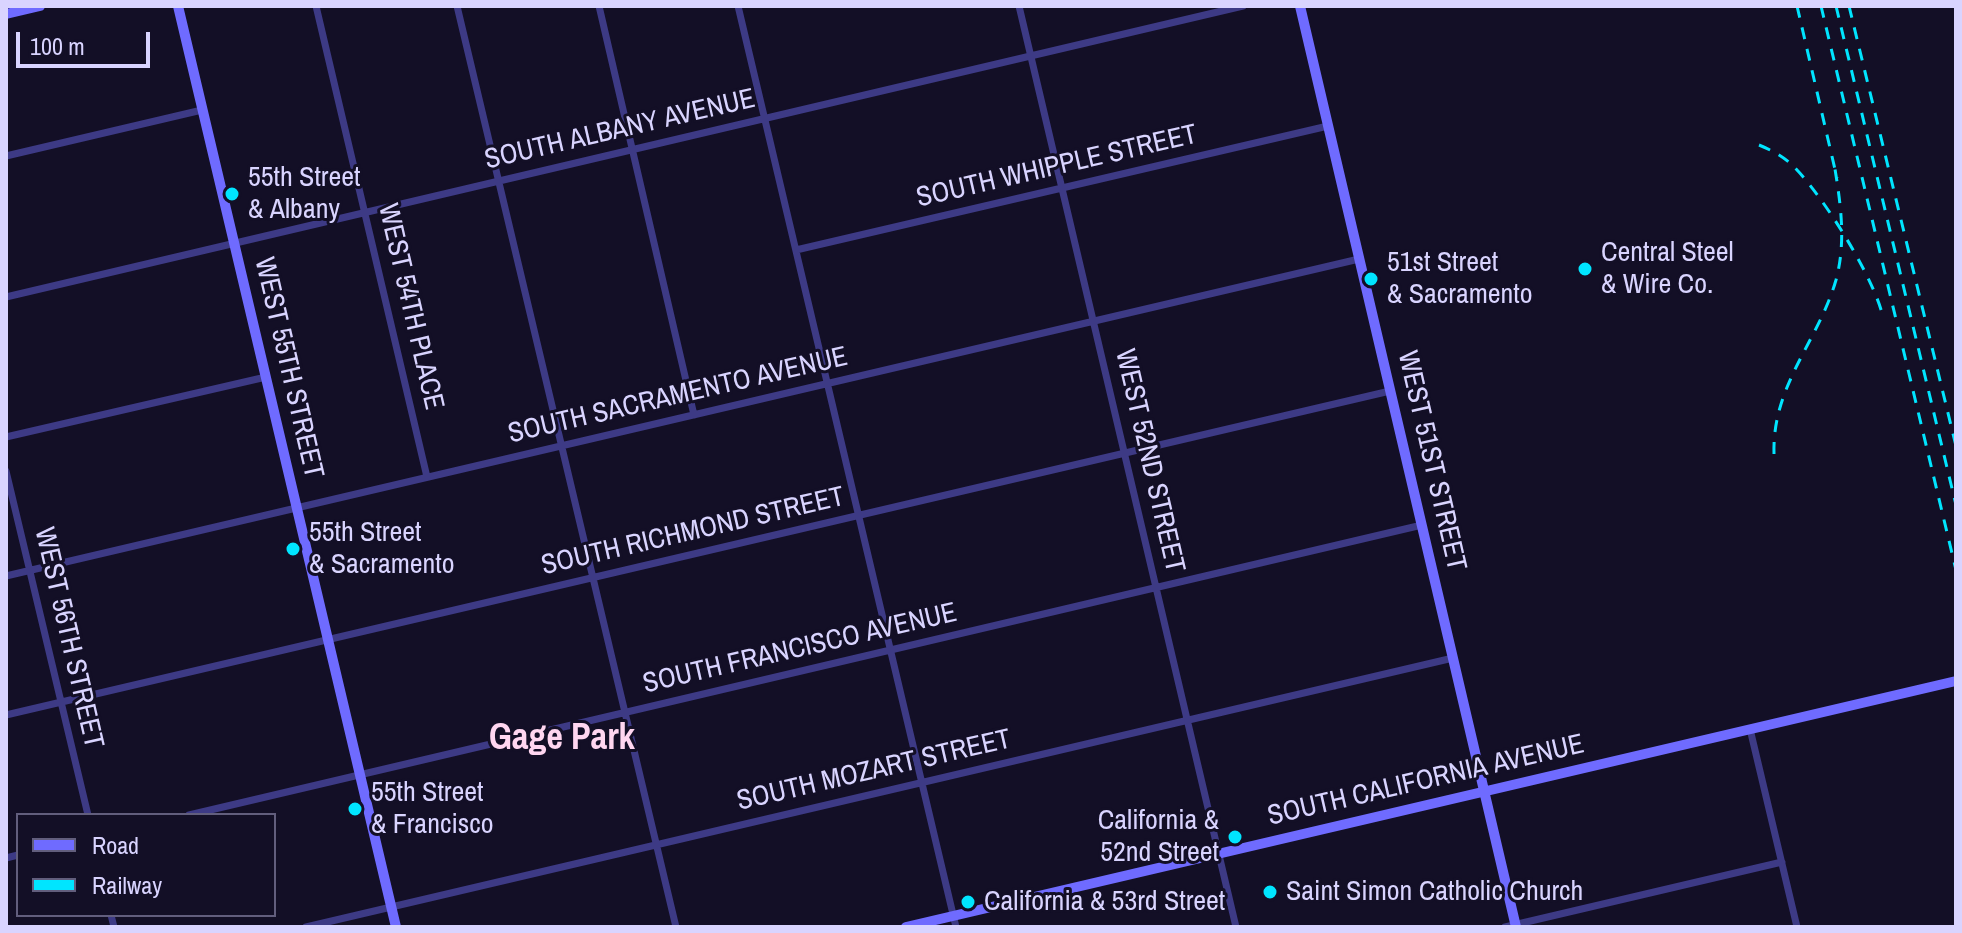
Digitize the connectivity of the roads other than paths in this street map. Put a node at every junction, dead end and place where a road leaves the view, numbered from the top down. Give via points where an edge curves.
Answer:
1 (40, 6) edge
2 (178, 6) edge
3 (316, 6) edge
4 (457, 6) edge
5 (599, 6) edge
6 (738, 6) edge
7 (1019, 6) edge
8 (1243, 6) edge
9 (1300, 6) edge
10 (6, 14) edge
11 (1030, 56) junction
12 (202, 110) junction
13 (764, 118) junction
14 (1328, 126) junction
15 (632, 149) junction
16 (6, 156) edge
17 (498, 181) junction
18 (1062, 188) junction
19 (365, 212) junction
20 (234, 243) junction
21 (796, 250) junction
22 (1359, 259) junction
23 (6, 297) edge
24 (1093, 322) junction
25 (266, 377) junction
26 (827, 384) junction
27 (1390, 391) junction
28 (694, 415) junction
29 (6, 437) edge
30 (561, 446) junction
31 (1124, 453) junction
32 (6, 471) edge
33 (427, 477) junction
34 (297, 508) junction
35 (858, 516) junction
36 (1422, 525) junction
37 (30, 571) junction
38 (6, 576) edge
39 (593, 578) junction
40 (1156, 588) junction
41 (328, 640) junction
42 (890, 650) junction
43 (1453, 658) junction
44 (1956, 681) edge
45 (61, 702) junction
46 (625, 713) junction
47 (6, 715) edge
48 (1187, 720) junction
49 (1750, 729) junction
50 (360, 775) junction
51 (922, 783) junction
52 (1485, 792) junction
53 (88, 813) edge
54 (198, 813) edge
55 (656, 845) junction
56 (1219, 854) junction
57 (1782, 862) junction
58 (392, 907) junction
59 (955, 922) edge
60 (1512, 926) edge
61 (306, 927) edge
62 (396, 927) edge
63 (676, 927) edge
64 (906, 927) edge
65 (1236, 927) edge
66 (1797, 927) edge

1 - 10 street
2 - 12 street, WEST 55TH STREET
3 - 19 street, WEST 54TH PLACE
4 - 17 street
5 - 15 street
6 - 13 street
7 - 11 street, WEST 52ND STREET
8 - 11 street, SOUTH ALBANY AVENUE
9 - 14 street, WEST 51ST STREET
11 - 13 street, SOUTH ALBANY AVENUE
11 - 18 street, WEST 52ND STREET
12 - 16 street
12 - 20 street, WEST 55TH STREET
13 - 15 street, SOUTH ALBANY AVENUE
13 - 21 street
14 - 18 street, SOUTH WHIPPLE STREET
14 - 22 street, WEST 51ST STREET
15 - 17 street, SOUTH ALBANY AVENUE
15 - 28 street
17 - 19 street, SOUTH ALBANY AVENUE
17 - 30 street
18 - 21 street, SOUTH WHIPPLE STREET
18 - 24 street, WEST 52ND STREET
19 - 20 street, SOUTH ALBANY AVENUE
19 - 33 street, WEST 54TH PLACE
20 - 23 street, SOUTH ALBANY AVENUE
20 - 25 street, WEST 55TH STREET
21 - 26 street
22 - 24 street, SOUTH SACRAMENTO AVENUE
22 - 27 street, WEST 51ST STREET
24 - 26 street, SOUTH SACRAMENTO AVENUE
24 - 31 street, WEST 52ND STREET
25 - 29 street
25 - 34 street, WEST 55TH STREET
26 - 28 street, SOUTH SACRAMENTO AVENUE
26 - 35 street
27 - 31 street, SOUTH RICHMOND STREET
27 - 36 street, WEST 51ST STREET
28 - 30 street, SOUTH SACRAMENTO AVENUE
30 - 33 street, SOUTH SACRAMENTO AVENUE
30 - 39 street
31 - 35 street, SOUTH RICHMOND STREET
31 - 40 street, WEST 52ND STREET
32 - 37 street, WEST 56TH STREET
33 - 34 street, SOUTH SACRAMENTO AVENUE
34 - 37 street, SOUTH SACRAMENTO AVENUE
34 - 41 street, WEST 55TH STREET
35 - 39 street, SOUTH RICHMOND STREET
35 - 42 street
36 - 40 street, SOUTH FRANCISCO AVENUE
36 - 43 street, WEST 51ST STREET
37 - 38 street, SOUTH SACRAMENTO AVENUE
37 - 45 street, WEST 56TH STREET
39 - 41 street, SOUTH RICHMOND STREET
39 - 46 street
40 - 42 street, SOUTH FRANCISCO AVENUE
40 - 48 street, WEST 52ND STREET
41 - 45 street, SOUTH RICHMOND STREET
41 - 50 street, WEST 55TH STREET
42 - 46 street, SOUTH FRANCISCO AVENUE
42 - 51 street
43 - 48 street, SOUTH MOZART STREET
43 - 52 street, WEST 51ST STREET
44 - 49 street, SOUTH CALIFORNIA AVENUE
45 - 47 street, SOUTH RICHMOND STREET
45 - 53 street, WEST 56TH STREET
46 - 50 street, SOUTH FRANCISCO AVENUE
46 - 55 street
48 - 51 street, SOUTH MOZART STREET
48 - 56 street, WEST 52ND STREET
49 - 52 street, SOUTH CALIFORNIA AVENUE
49 - 57 street
50 - 54 street, SOUTH FRANCISCO AVENUE
50 - 58 street, WEST 55TH STREET
51 - 55 street, SOUTH MOZART STREET
51 - 59 street
52 - 56 street, SOUTH CALIFORNIA AVENUE
52 - 60 street, WEST 51ST STREET
55 - 58 street, SOUTH MOZART STREET
55 - 63 street
56 - 59 street, SOUTH CALIFORNIA AVENUE
56 - 65 street, WEST 52ND STREET
57 - 60 street
57 - 66 street
58 - 61 street, SOUTH MOZART STREET
58 - 62 street, WEST 55TH STREET
59 - 64 street, SOUTH CALIFORNIA AVENUE

